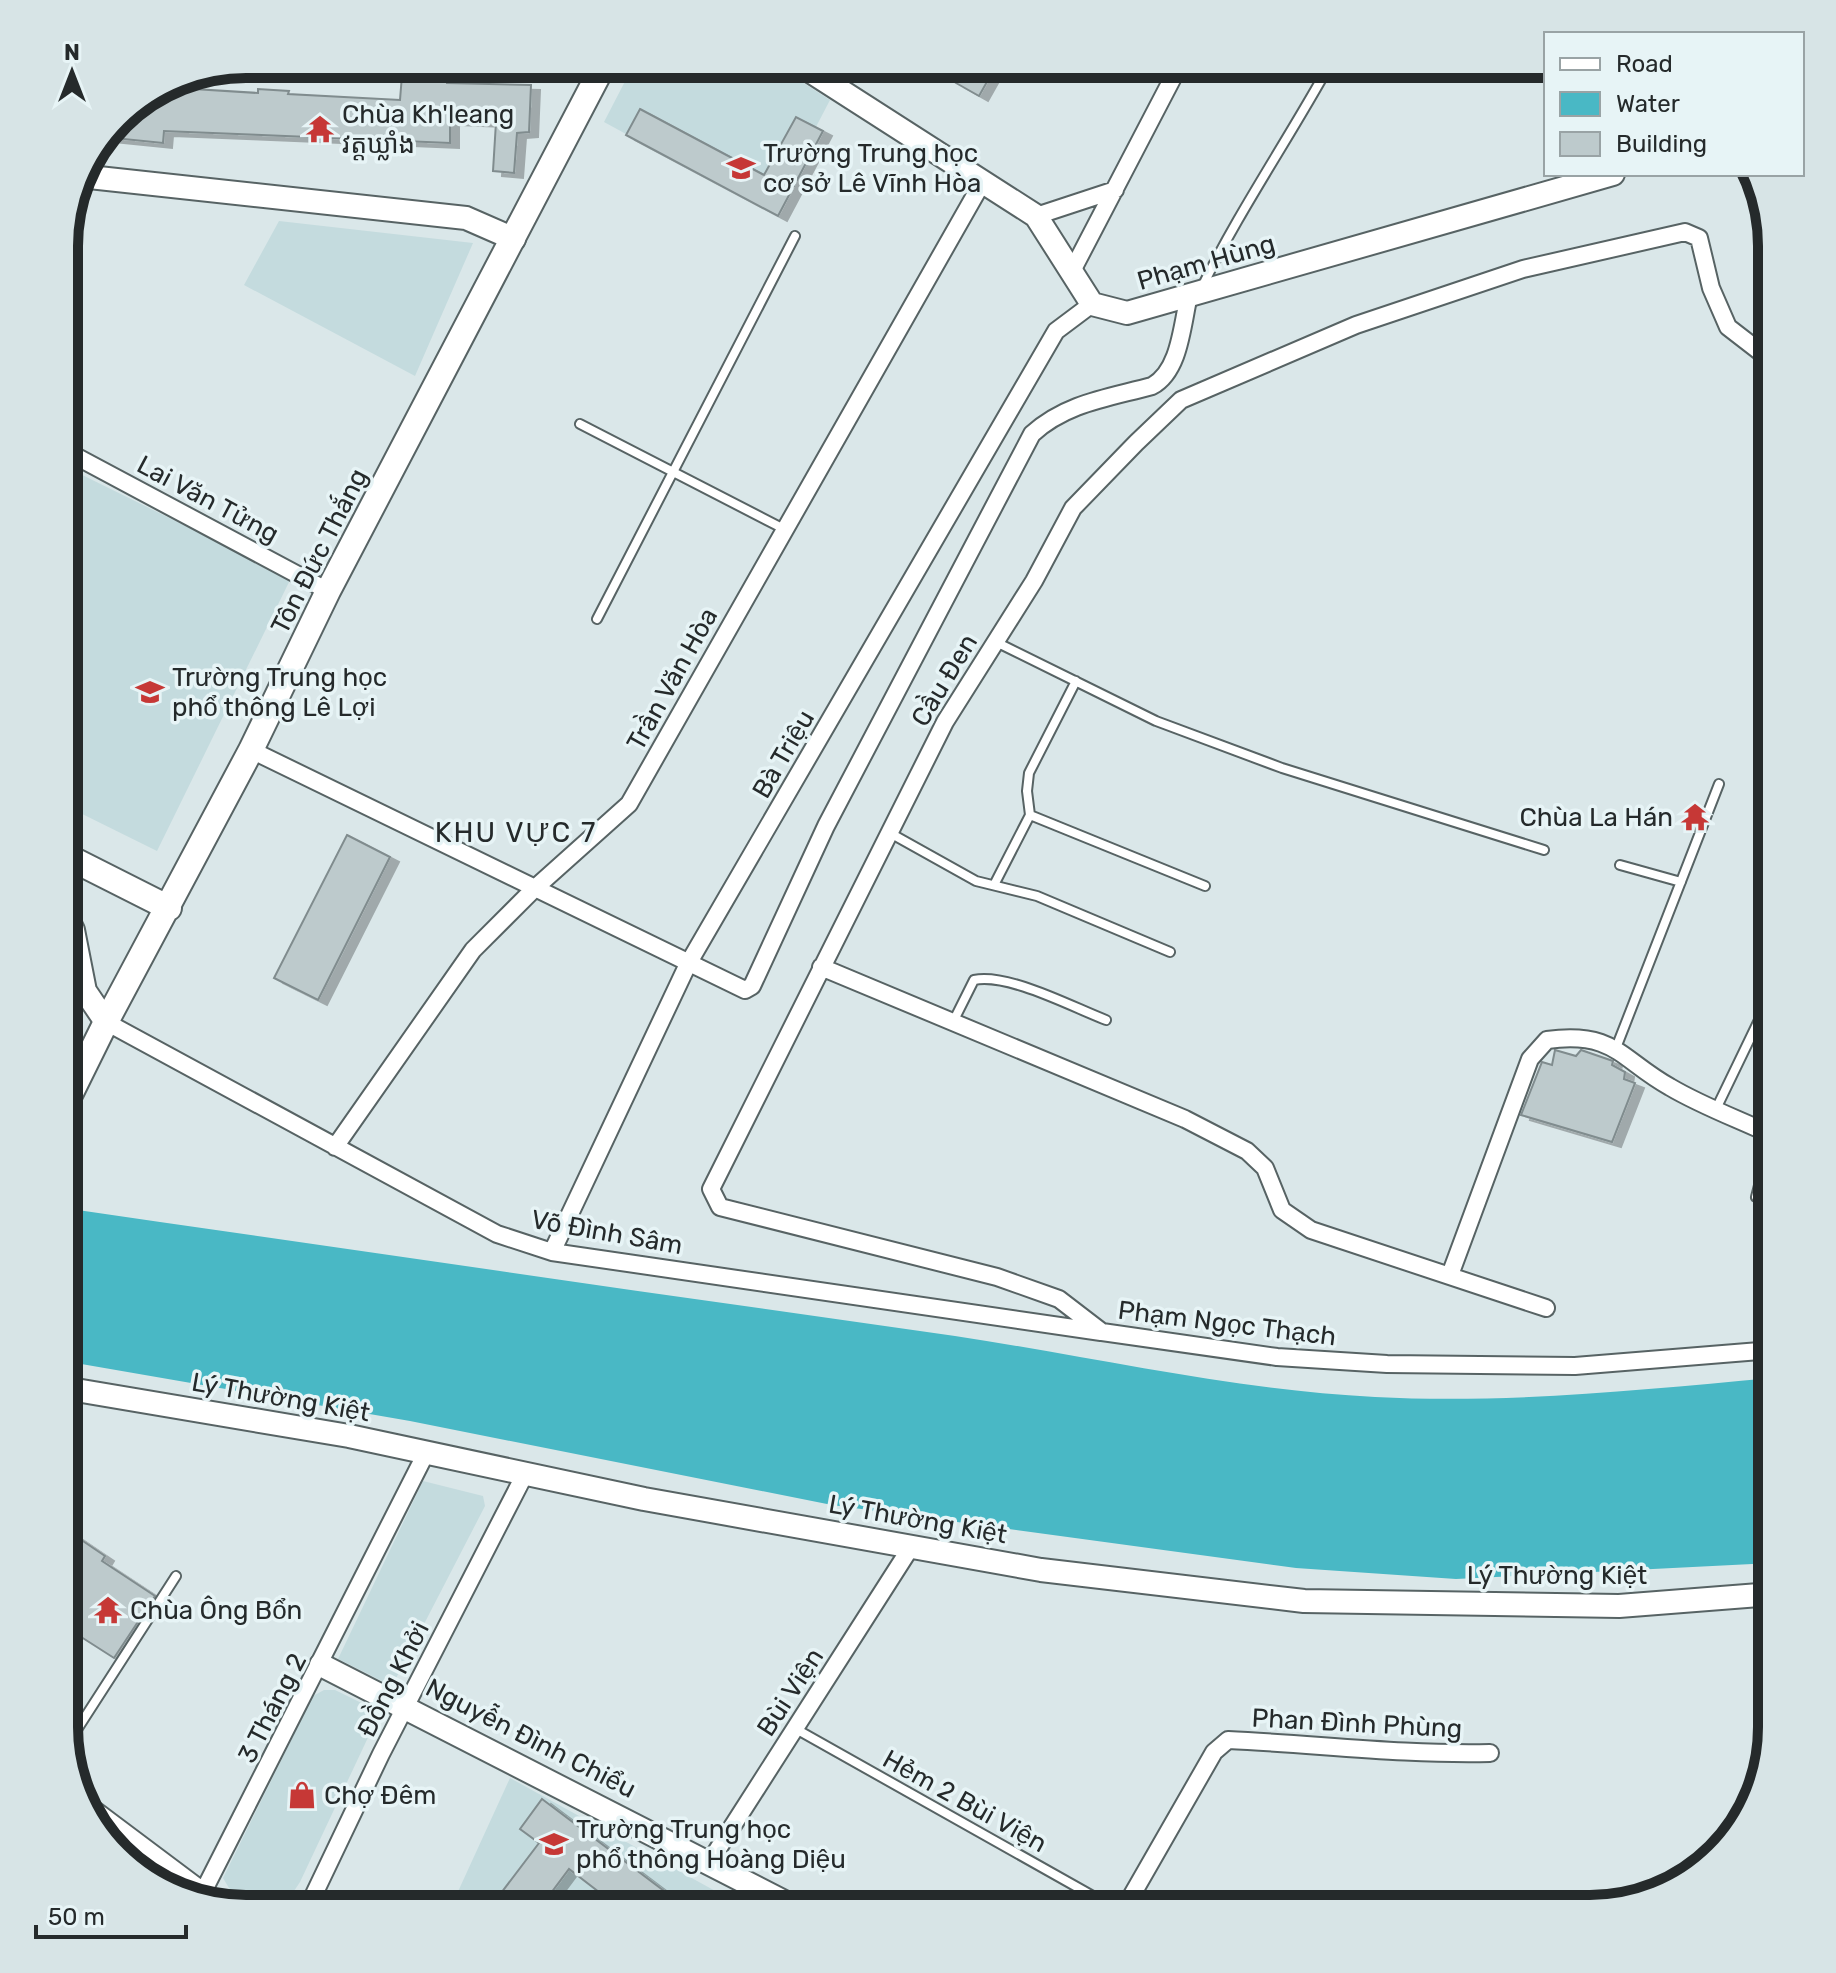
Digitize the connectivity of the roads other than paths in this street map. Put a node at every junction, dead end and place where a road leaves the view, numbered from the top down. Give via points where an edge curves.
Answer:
1 (597, 78) edge
2 (821, 78) edge
3 (1173, 78) edge
4 (1322, 78) edge
5 (1606, 176) edge
6 (93, 177) edge
7 (982, 183) junction
8 (1115, 190) junction
9 (1036, 216) junction
10 (795, 236) dead end
11 (514, 239) junction
12 (1071, 273) junction
13 (1194, 294) junction
14 (1092, 304) junction
15 (1758, 350) edge
16 (580, 424) dead end
17 (78, 457) edge
18 (672, 471) junction
19 (784, 529) junction
20 (328, 591) junction
21 (597, 619) dead end
22 (995, 642) junction
23 (1076, 681) junction
24 (251, 750) junction
25 (1719, 784) dead end
26 (1030, 815) junction
27 (889, 832) junction
28 (1544, 850) dead end
29 (78, 862) edge
30 (1620, 865) dead end
31 (1681, 882) junction
32 (994, 885) junction
33 (1205, 886) dead end
34 (534, 889) junction
35 (169, 908) junction
36 (1170, 952) dead end
37 (78, 955) edge
38 (688, 964) junction
39 (821, 967) junction
40 (1106, 1020) dead end
41 (106, 1022) junction
42 (953, 1022) junction
43 (1758, 1022) edge
44 (1616, 1048) junction
45 (78, 1079) edge
46 (1716, 1109) junction
47 (1758, 1128) edge
48 (335, 1147) junction
49 (711, 1189) joint
50 (552, 1252) junction
51 (1450, 1275) junction
52 (1546, 1308) dead end
53 (1102, 1332) junction
54 (1758, 1351) edge
55 (78, 1391) edge
56 (426, 1453) junction
57 (525, 1474) junction
58 (911, 1547) junction
59 (176, 1576) dead end
60 (1758, 1595) edge
61 (321, 1665) junction
62 (407, 1705) junction
63 (78, 1728) edge
64 (795, 1728) junction
65 (1490, 1753) dead end
66 (107, 1819) edge
67 (709, 1863) junction
68 (188, 1884) edge
69 (205, 1889) edge
70 (314, 1895) edge
71 (771, 1895) edge
72 (1091, 1895) edge
73 (1132, 1895) edge

1 - 11 main road, Tôn Đức Thắng
2 - 7 street
3 - 8 street
4 - 13 lane
5 - 13 street, Phạm Hùng
6 - 11 street via 466,218
7 - 9 street
7 - 19 street, Trần Văn Hòa
8 - 9 street
8 - 12 street
9 - 12 street
10 - 18 lane
11 - 20 main road, Tôn Đức Thắng
12 - 14 street
13 - 14 street, Phạm Hùng via 1127,313
13 - 38 street via 1172,366 1162,380 1072,407 1032,434 826,826 752,986 736,987
14 - 38 street, Bà Triệu via 1056,331
15 - 22 street, Cầu Đen via 1728,327 1711,288 1699,238 1685,232 1523,269 1356,325 1181,400 1073,508
16 - 18 lane
17 - 20 street, Lai Văn Tửng
18 - 19 lane
18 - 21 lane
19 - 34 street, Trần Văn Hòa via 629,804
20 - 24 main road, Tôn Đức Thắng
22 - 23 lane
22 - 27 street, Cầu Đen via 945,722
23 - 26 lane via 1029,773
23 - 28 lane via 1156,721 1282,768
24 - 34 street
24 - 35 main road, Tôn Đức Thắng
25 - 31 lane
26 - 32 lane
26 - 33 lane
27 - 32 lane via 976,881
27 - 39 street, Cầu Đen
29 - 35 main road
30 - 31 lane
31 - 44 lane
32 - 36 lane via 1037,896
34 - 38 street
34 - 48 street, Trần Văn Hòa via 473,950
35 - 41 main road, Tôn Đức Thắng
37 - 41 street via 85,991
38 - 50 street, Bà Triệu
39 - 42 street
39 - 49 street, Cầu Đen
40 - 42 lane via 1001,980 981,979 974,980
41 - 45 main road, Tôn Đức Thắng
41 - 48 street, Võ Đình Sâm
42 - 51 street via 1185,1119 1247,1151 1265,1168 1282,1210 1311,1230
43 - 46 lane
44 - 46 street via 1668,1087
44 - 51 street via 1568,1037 1547,1040 1530,1059
46 - 47 street
48 - 50 street, Võ Đình Sâm via 497,1234
49 - 53 street, Phạm Ngọc Thạch via 720,1207 997,1277 1059,1299
50 - 53 street, Võ Đình Sâm
51 - 52 street
53 - 54 street, Phạm Ngọc Thạch via 1277,1357 1387,1364 1575,1366
55 - 56 street, Lý Thường Kiệt
56 - 57 street, Lý Thường Kiệt
56 - 61 street, 3 Tháng 2
57 - 58 street, Lý Thường Kiệt
57 - 62 street, Đồng Khởi
58 - 60 street, Lý Thường Kiệt via 1041,1570 1304,1601 1619,1606
58 - 64 street, Bùi Viện
59 - 63 lane
61 - 62 street, Nguyễn Đình Chiểu
61 - 69 street, 3 Tháng 2
62 - 67 street, Nguyễn Đình Chiểu
62 - 70 street, Đồng Khởi
64 - 67 street, Bùi Viện
64 - 72 lane, Hẻm 2 Bùi Viện
65 - 73 street, Phan Đình Phùng via 1384,1752 1228,1740 1214,1752
66 - 68 street
67 - 71 street, Nguyễn Đình Chiểu

